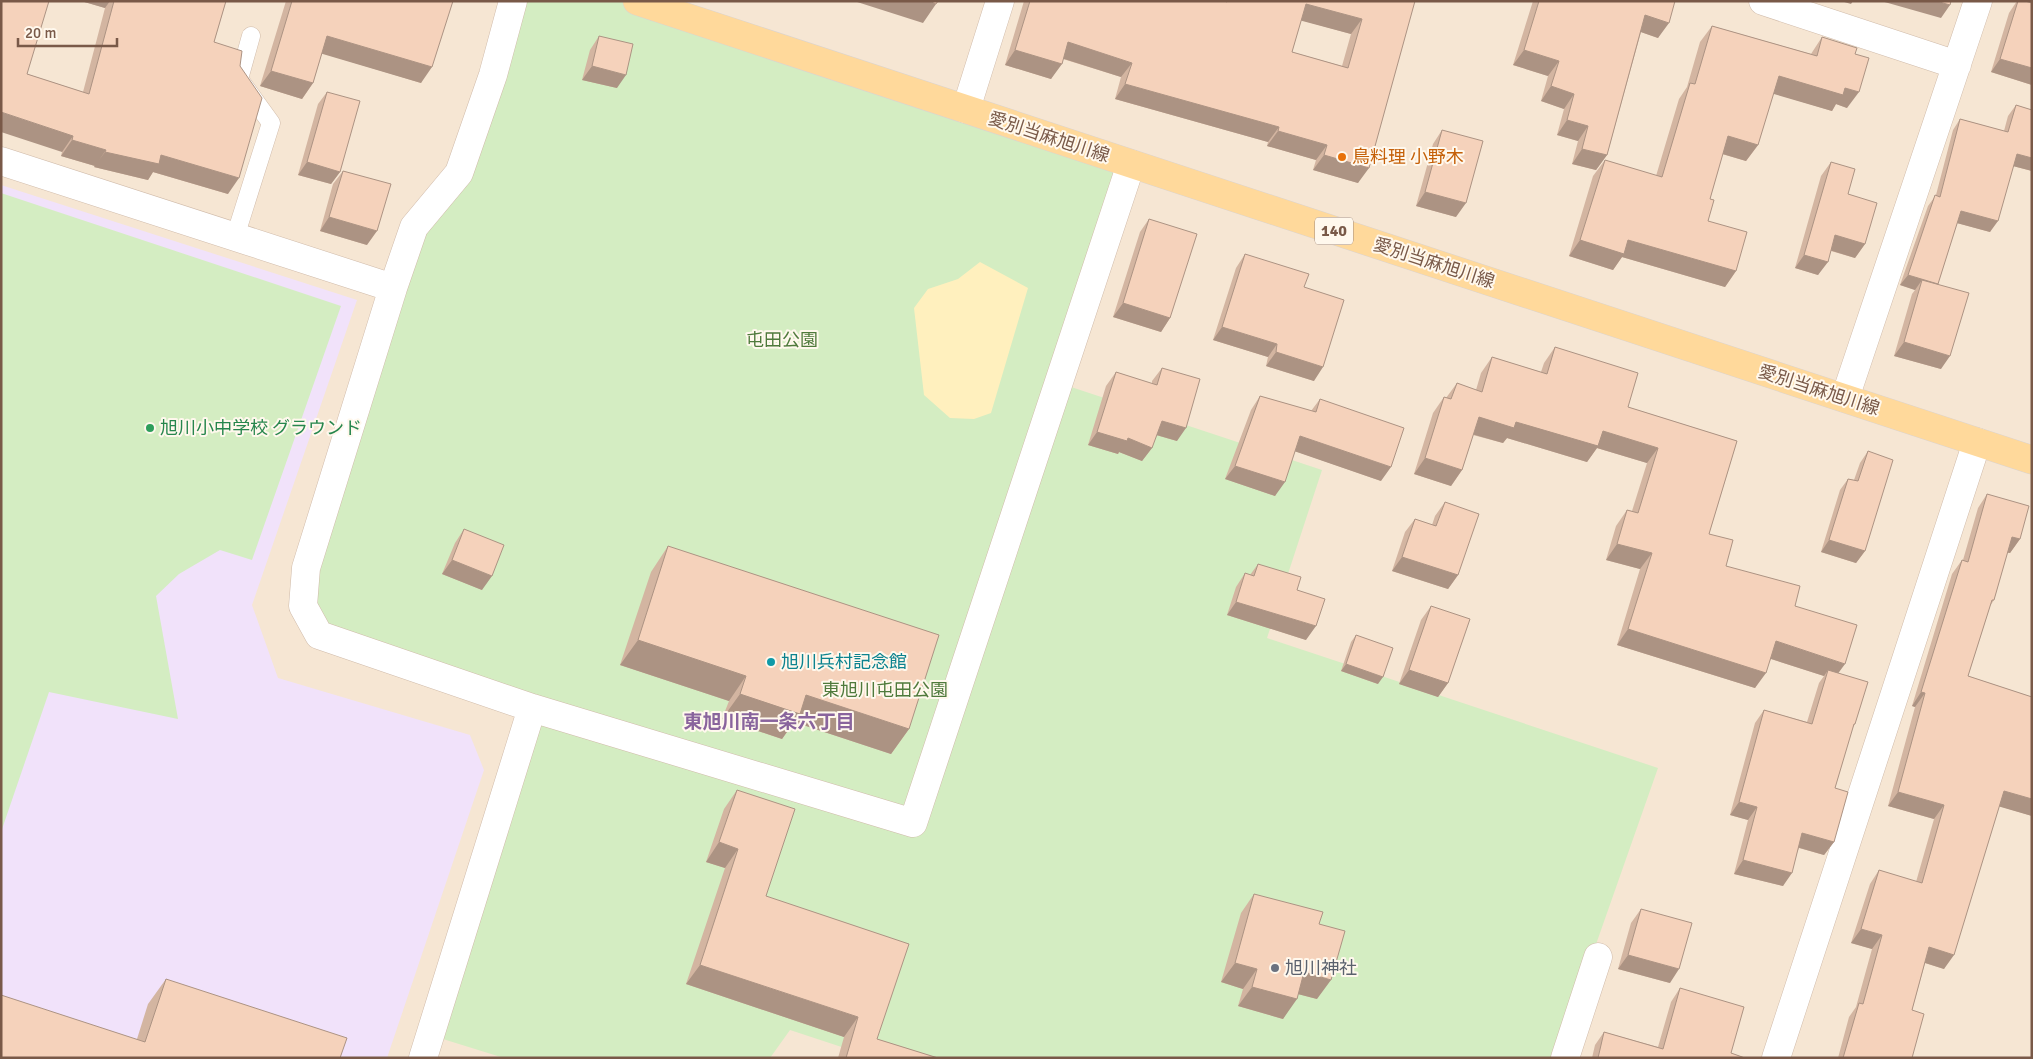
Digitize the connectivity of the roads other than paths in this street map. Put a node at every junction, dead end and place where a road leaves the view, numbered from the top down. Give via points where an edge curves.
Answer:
1 (513, 1) edge
2 (637, 1) edge
3 (1000, 1) edge
4 (1763, 1) edge
5 (1978, 1) edge
6 (251, 36) dead end
7 (1957, 65) junction
8 (966, 109) junction
9 (1, 160) edge
10 (1131, 164) junction
11 (236, 237) junction
12 (392, 288) junction
13 (1845, 398) junction
14 (1977, 442) junction
15 (2032, 460) edge
16 (532, 708) junction
17 (1598, 957) dead end
18 (423, 1058) edge
19 (1565, 1058) edge
20 (1776, 1058) edge

1 - 12 street via 493,75 459,173 414,227
2 - 8 main road, 愛別当麻旭川線 / 140
3 - 8 street
4 - 7 street
5 - 7 street
6 - 11 lane via 239,79 271,123
7 - 13 street
8 - 10 main road, 愛別当麻旭川線 / 140
9 - 11 street
10 - 13 main road, 愛別当麻旭川線 / 140
10 - 16 street via 913,823
11 - 12 street
12 - 16 street via 306,568 303,606 319,634
13 - 14 main road, 愛別当麻旭川線 / 140
14 - 15 main road, 愛別当麻旭川線 / 140
14 - 20 street
16 - 18 street
17 - 19 street

